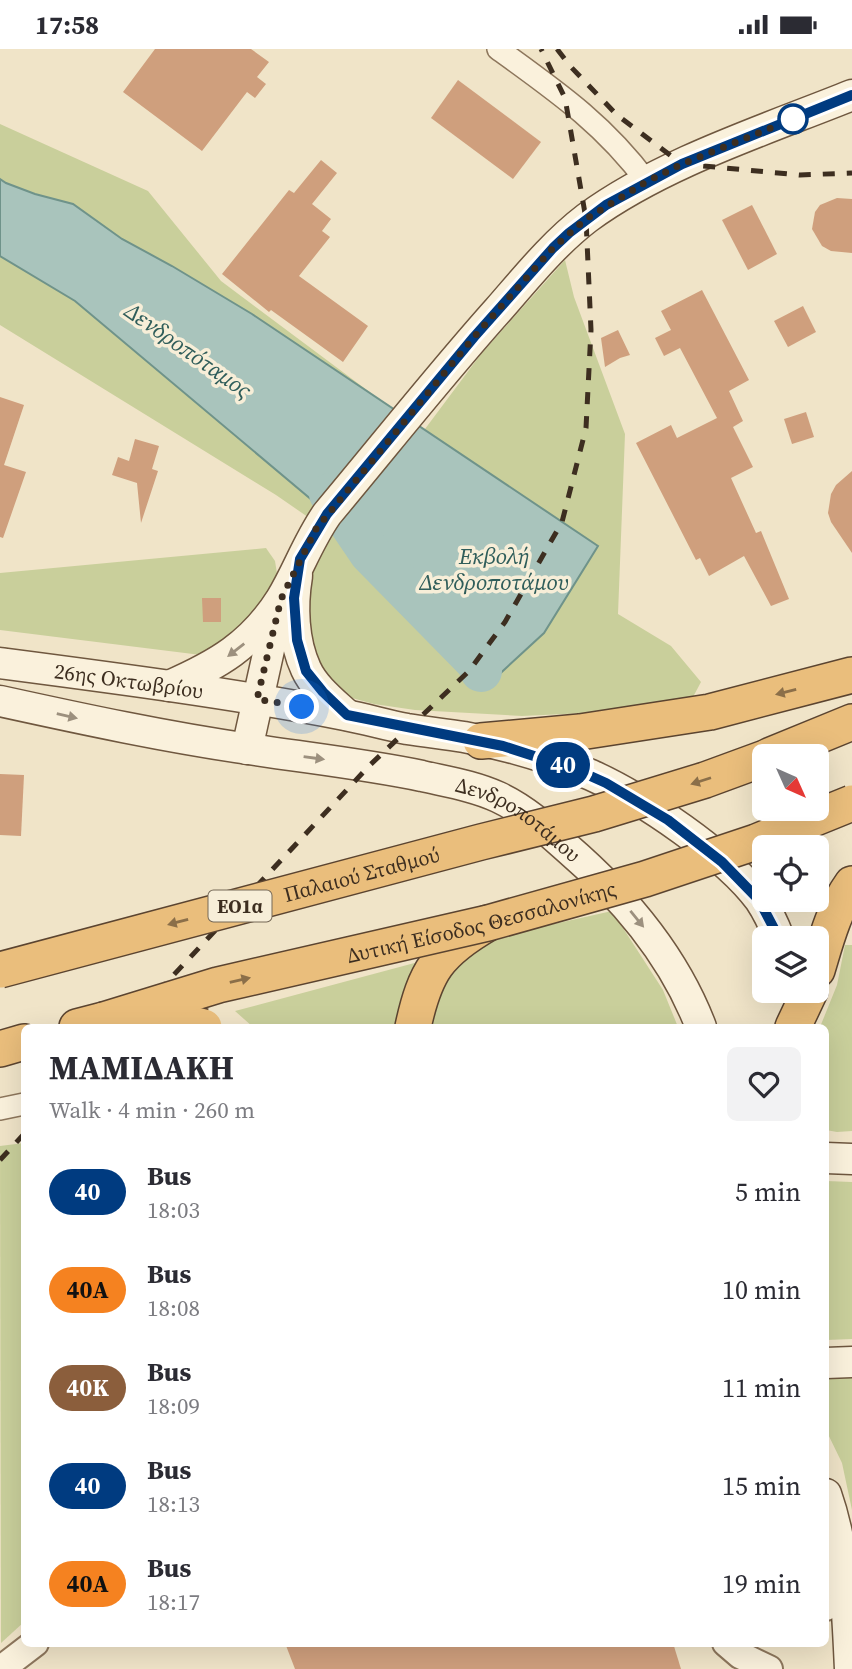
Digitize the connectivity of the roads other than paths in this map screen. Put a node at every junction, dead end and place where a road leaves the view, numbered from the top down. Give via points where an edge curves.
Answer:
1 (498, 49) edge
2 (852, 95) edge
3 (646, 182) junction
4 (300, 559) junction
5 (281, 599) junction
6 (0, 663) edge
7 (852, 675) edge
8 (169, 686) junction
9 (257, 699) junction
10 (0, 701) edge
11 (347, 715) junction
12 (852, 722) edge
13 (481, 741) junction
14 (799, 744) edge
15 (247, 749) junction
16 (752, 763) edge
17 (852, 803) edge
18 (852, 884) edge
19 (488, 923) junction
20 (774, 926) edge
21 (829, 933) edge
22 (0, 970) edge
23 (789, 1003) edge
24 (804, 1003) edge
25 (90, 1023) edge
26 (190, 1024) edge
27 (414, 1024) edge
28 (699, 1024) edge
29 (785, 1024) edge
30 (794, 1024) edge
31 (21, 1043) edge
32 (0, 1049) edge
33 (21, 1105) edge
34 (0, 1109) edge
35 (852, 1362) edge
36 (829, 1363) edge
37 (829, 1503) edge
38 (836, 1603) edge
39 (30, 1647) edge
40 (723, 1647) edge
41 (729, 1647) edge
42 (1, 1669) edge
43 (723, 1669) edge
44 (769, 1669) edge
45 (828, 1669) edge
46 (850, 1669) edge

1 - 3 street via 601,128
2 - 3 main road
3 - 4 main road via 586,219 553,248 327,514
4 - 5 main road
4 - 11 main road via 294,598 297,640 306,671
5 -> 8 main road via 237,650
5 - 9 main road
6 - 8 main road, 26ης Οκτωβρίου
7 -> 13 highway via 710,712
8 - 9 main road, 26ης Οκτωβρίου
9 - 11 main road
9 - 15 main road
10 -> 15 main road, 26ης Οκτωβρίου
11 - 13 main road
12 - 14 highway, ΕΟ1α
13 - 20 main road via 592,776 668,820 750,888
15 -> 28 main road, Δενδροποτάμου via 370,765 465,785 528,814 633,914 671,968
16 -> 22 highway, Παλαιού Σταθμού / ΕΟ1α, bridge via 594,814
17 - 19 highway, Δυτική Είσοδος Θεσσαλονίκης, bridge via 756,842 645,879
18 - 21 highway
25 -> 19 highway, Δυτική Είσοδος Θεσσαλονίκης, bridge via 218,985
19 - 27 highway, bridge via 464,937 428,975
23 - 29 main road
24 - 30 highway
25 - 26 highway, bridge via 168,1019
31 - 32 highway
33 - 34 street
35 - 36 main road
37 - 38 main road via 843,1557
38 - 45 main road
38 - 46 main road
39 - 42 street
40 - 43 street
41 - 44 street

